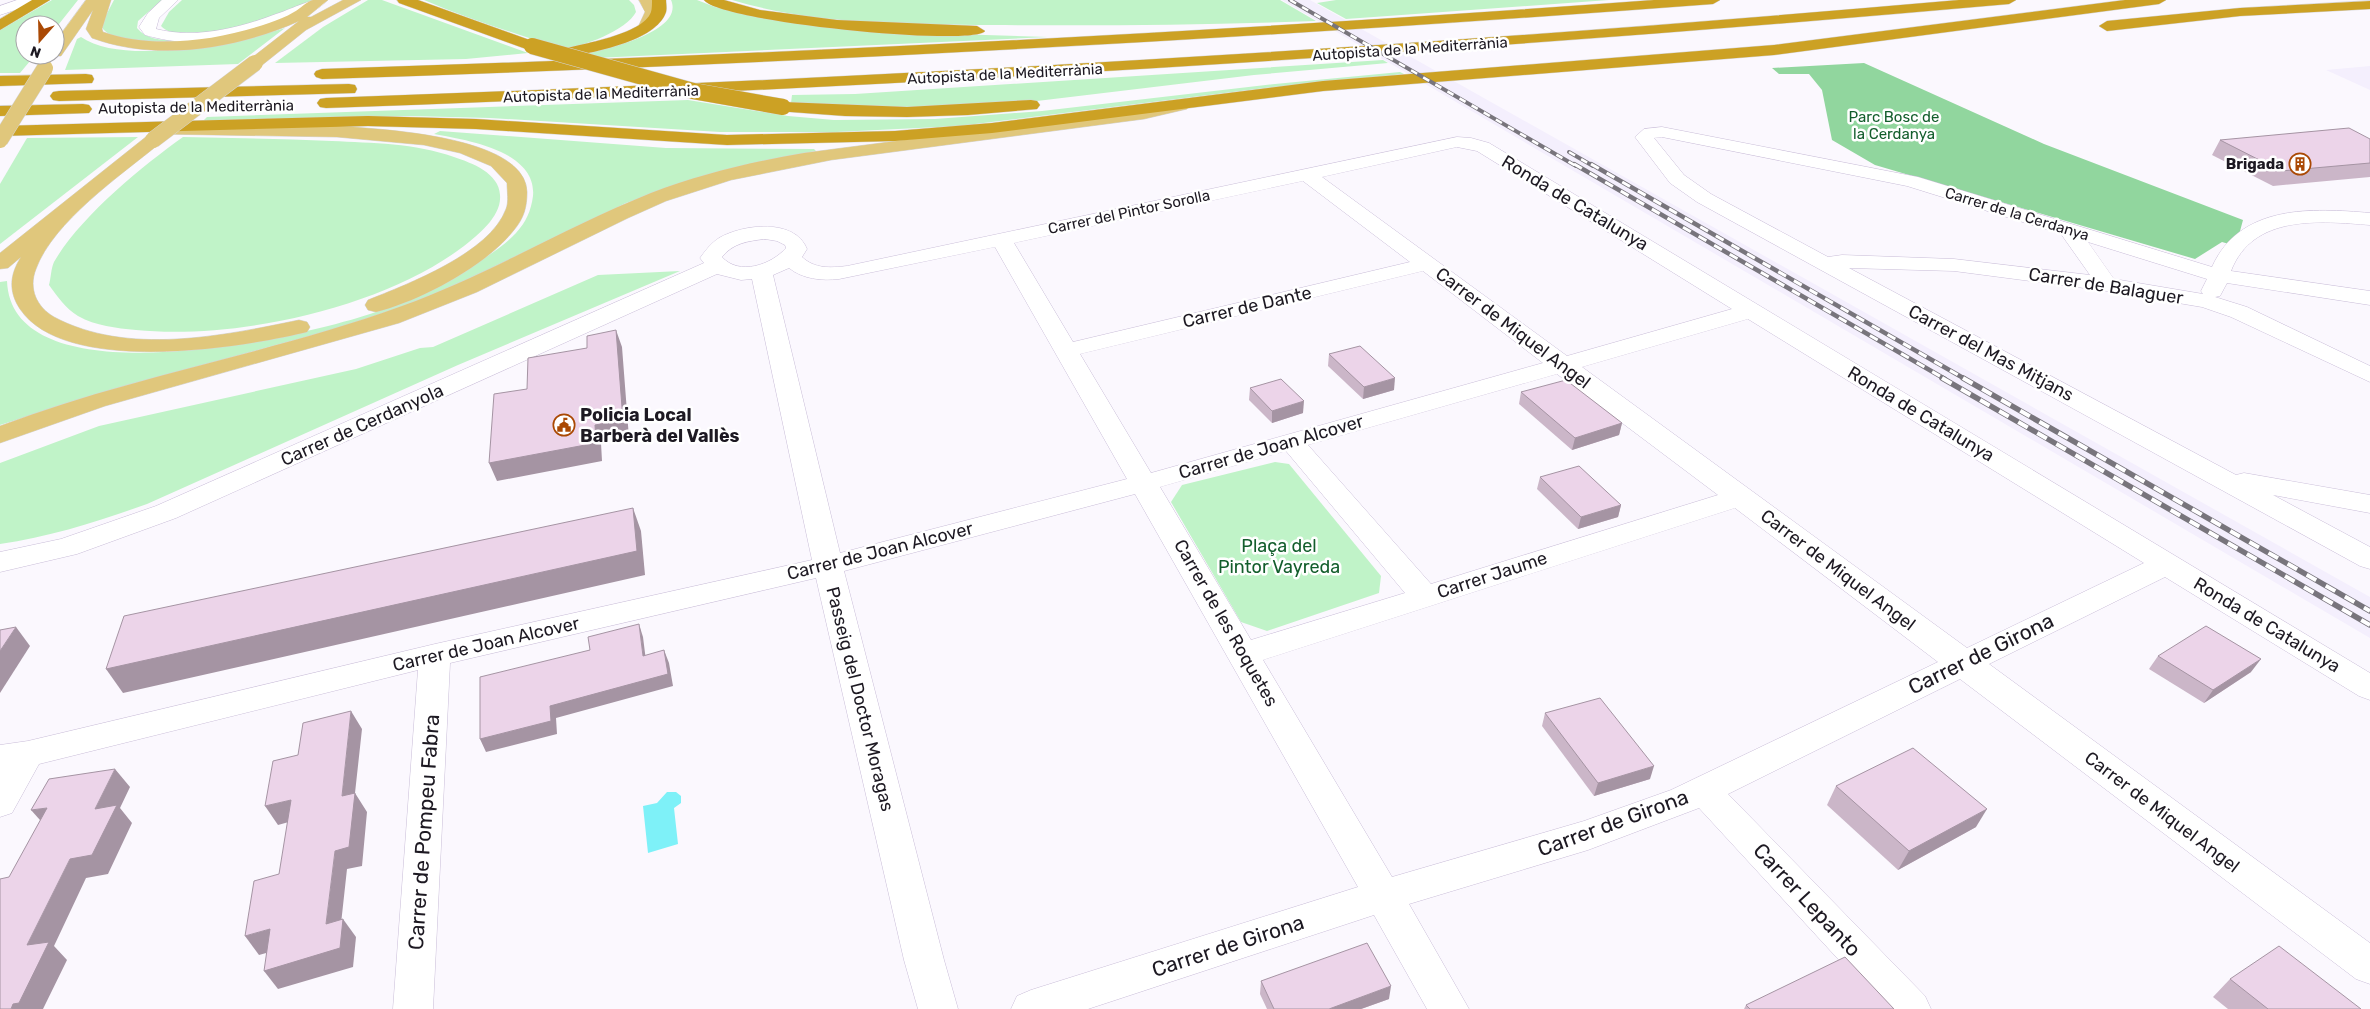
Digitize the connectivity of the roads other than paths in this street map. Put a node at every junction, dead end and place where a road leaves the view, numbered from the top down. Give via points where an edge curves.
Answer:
1 (32, 0) edge
2 (43, 0) edge
3 (93, 0) edge
4 (104, 0) edge
5 (171, 0) edge
6 (321, 0) edge
7 (336, 0) edge
8 (354, 0) edge
9 (404, 0) edge
10 (646, 0) edge
11 (659, 0) edge
12 (711, 0) edge
13 (1713, 0) edge
14 (1870, 0) edge
15 (2009, 0) edge
16 (2144, 0) edge
17 (2159, 0) edge
18 (2370, 6) edge
19 (0, 11) edge
20 (0, 25) edge
21 (647, 26) junction
22 (2096, 27) dead end
23 (1321, 28) junction
24 (298, 30) junction
25 (65, 39) edge
26 (1934, 45) dead end
27 (47, 65) edge
28 (297, 74) junction
29 (1480, 74) junction
30 (0, 81) edge
31 (1118, 96) dead end
32 (0, 98) edge
33 (1051, 103) dead end
34 (1190, 103) junction
35 (0, 111) edge
36 (49, 129) junction
37 (0, 131) edge
38 (1662, 132) joint
39 (0, 140) edge
40 (1471, 143) joint
41 (1306, 174) junction
42 (75, 201) junction
43 (2370, 218) edge
44 (2068, 230) junction
45 (1001, 239) junction
46 (791, 258) junction
47 (0, 263) edge
48 (1826, 263) junction
49 (1427, 264) junction
50 (716, 266) junction
51 (761, 271) junction
52 (2220, 276) junction
53 (2107, 284) junction
54 (2370, 298) edge
55 (2206, 301) junction
56 (1751, 311) junction
57 (1066, 350) junction
58 (1563, 364) junction
59 (2370, 375) edge
60 (0, 435) edge
61 (1291, 441) junction
62 (2220, 477) junction
63 (1144, 482) junction
64 (1740, 497) junction
65 (2370, 504) edge
66 (2370, 559) edge
67 (0, 562) edge
68 (2167, 564) junction
69 (828, 566) junction
70 (1425, 597) junction
71 (1244, 654) junction
72 (435, 655) junction
73 (1962, 663) junction
74 (2370, 688) edge
75 (14, 756) edge
76 (1703, 790) junction
77 (0, 803) edge
78 (1384, 896) junction
79 (2370, 966) edge
80 (413, 1009) edge
81 (938, 1009) edge
82 (1031, 1009) edge
83 (1448, 1009) edge
84 (1911, 1009) edge

1 - 19 street
2 - 20 highway
3 - 25 main road
4 - 6 main road via 94,29 97,35 122,44 154,45 215,40 251,33 293,18
5 - 6 street via 154,16 147,27 150,32 184,36 234,31 278,20
7 - 24 main road
8 - 24 main road
9 - 33 highway, bridge via 532,46 693,91 783,107 828,112 925,113
10 - 21 main road via 653,10
11 - 21 highway via 660,11
12 - 23 highway via 777,17 896,28 1064,31
13 - 23 highway
14 - 32 highway, Autopista de la Mediterrània via 1528,28 1055,59 515,84
15 - 35 highway, Autopista de la Mediterrània via 1544,40 1064,71 500,98
16 - 31 highway via 1840,30 1291,75
17 - 29 highway via 1774,50
18 - 22 highway via 2249,11
21 - 28 highway via 611,42 537,58
23 - 28 highway via 880,52
24 - 42 main road, bridge
26 - 29 highway via 1776,58
27 - 39 main road, bridge
28 - 30 highway
29 - 34 highway via 1324,86
34 - 36 highway via 992,128 810,139 685,138 412,122
34 - 60 main road via 1144,114 802,158 729,174 634,207 483,281 394,317 100,401
36 - 37 highway
36 - 42 main road via 352,132 428,140 463,148 498,162 511,171 519,183 521,196 506,226 491,243 442,275 376,305 261,335 146,345 75,335 49,325 24,300 24,270
38 - 44 street, Carrer de la Cerdanya via 1911,181
38 - 48 street, Carrer del Mas Mitjans via 1644,137 1677,179 1704,198
40 - 41 street, Carrer del Pintor Sorolla via 1457,142
40 - 56 street, Ronda de Catalunya
41 - 45 street, Carrer del Pintor Sorolla
41 - 49 street, Carrer de Miquel Angel
42 - 47 main road
43 - 52 street via 2307,215 2259,226 2226,258
44 - 52 street, Carrer de la Cerdanya
44 - 53 street
45 - 46 street, Carrer del Pintor Sorolla via 833,274 806,271
45 - 57 street, Carrer de les Roquetes
46 - 50 street via 797,249 794,241 782,235 756,234 728,240 716,248 711,258
46 - 51 street
48 - 53 street, Carrer de Balaguer via 1954,265
48 - 62 street, Carrer del Mas Mitjans
49 - 57 street, Carrer de Dante
49 - 58 street, Carrer de Miquel Angel
50 - 51 street via 734,272
50 - 67 street, Carrer de Cerdanyola via 166,512 67,547
51 - 69 street, Passeig del Doctor Moragas
52 - 54 street, Carrer de la Cerdanya
52 - 55 street
53 - 55 street, Carrer de Balaguer
55 - 59 street, Carrer de Balaguer via 2239,312
56 - 58 street, Carrer de Joan Alcover
56 - 68 street, Ronda de Catalunya
57 - 63 street, Carrer de les Roquetes
58 - 61 street, Carrer de Joan Alcover
58 - 64 street, Carrer de Miquel Angel
61 - 63 street, Carrer de Joan Alcover
61 - 70 street
62 - 65 street
62 - 66 street, Carrer del Mas Mitjans
63 - 69 street, Carrer de Joan Alcover
63 - 71 street, Carrer de les Roquetes
64 - 70 street, Carrer Jaume
64 - 73 street, Carrer de Miquel Angel
68 - 73 street, Carrer de Girona
68 - 74 street, Ronda de Catalunya
69 - 72 street, Carrer de Joan Alcover
69 - 81 street, Passeig del Doctor Moragas
70 - 71 street, Carrer Jaume
71 - 78 street, Carrer de les Roquetes
72 - 75 street, Carrer de Joan Alcover
72 - 80 street, Carrer de Pompeu Fabra
73 - 76 street, Carrer de Girona
73 - 79 street, Carrer de Miquel Angel
75 - 77 street
76 - 78 street, Carrer de Girona via 1588,835
76 - 84 street, Carrer Lepanto
78 - 82 street, Carrer de Girona
78 - 83 street, Carrer de les Roquetes

